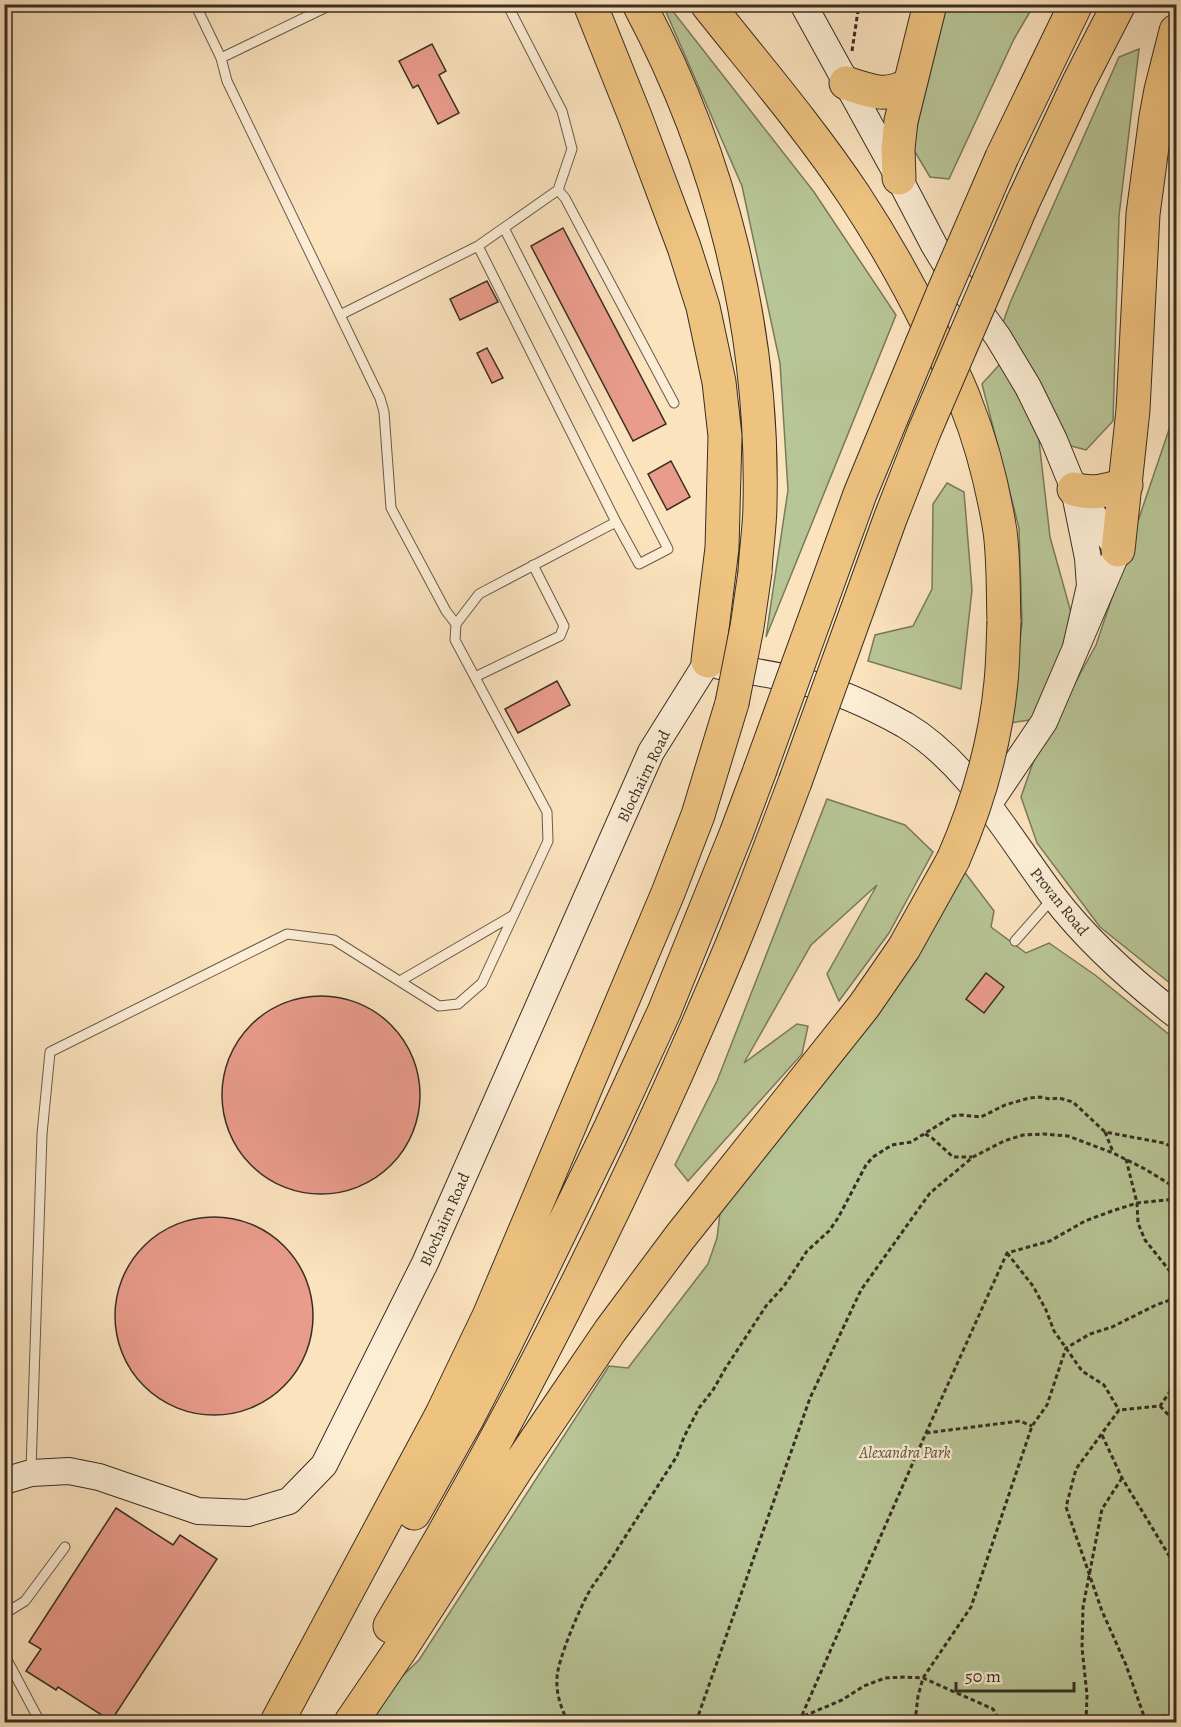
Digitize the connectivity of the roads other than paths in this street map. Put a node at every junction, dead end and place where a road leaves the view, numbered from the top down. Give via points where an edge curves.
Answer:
1 (195, 4) edge
2 (333, 4) edge
3 (507, 4) edge
4 (590, 4) edge
5 (639, 4) edge
6 (707, 4) edge
7 (794, 4) edge
8 (803, 4) edge
9 (930, 4) edge
10 (1076, 4) edge
11 (1119, 4) edge
12 (1176, 31) edge
13 (820, 35) junction
14 (221, 58) junction
15 (846, 83) junction
16 (909, 85) junction
17 (899, 178) junction
18 (558, 190) junction
19 (504, 228) junction
20 (478, 246) junction
21 (340, 315) junction
22 (674, 403) dead end
23 (1126, 485) junction
24 (1074, 489) junction
25 (616, 522) junction
26 (1118, 550) junction
27 (533, 566) junction
28 (456, 624) junction
29 (1076, 647) junction
30 (708, 662) junction
31 (475, 677) junction
32 (988, 805) junction
33 (1054, 897) junction
34 (513, 916) junction
35 (1015, 941) dead end
36 (400, 981) junction
37 (1176, 1015) edge
38 (31, 1473) junction
39 (4, 1481) edge
40 (65, 1547) dead end
41 (4, 1614) edge
42 (4, 1654) edge
43 (40, 1722) edge
44 (277, 1722) edge
45 (282, 1722) edge
46 (333, 1722) edge
47 (351, 1722) edge

1 - 14 lane
2 - 14 lane
3 - 18 lane via 562,111 572,148
4 - 30 highway via 684,247 703,308 719,382 725,436 722,548
5 - 44 highway, bridge via 685,101 712,173 726,219 750,336 758,409 760,505 747,627 732,703 672,884 489,1316 437,1424
6 - 47 highway, bridge via 854,194 891,252 966,402 992,490 1003,571 1002,680 991,747 974,807 953,860 904,948 864,1006 610,1331
7 - 13 street
8 - 13 street
9 - 16 highway
10 - 45 highway, bridge via 1002,157 935,313 860,494 736,834 664,1012 605,1140 506,1344 422,1501
11 - 46 highway, bridge via 1023,202 924,432 723,966 636,1161 529,1380 457,1512
12 - 23 highway via 1161,90 1144,203
13 - 15 street
14 - 21 lane via 227,81
15 - 16 highway via 877,93 899,91
15 - 17 street
16 - 17 highway via 900,130
17 - 24 street via 943,260 1028,387
18 - 19 lane
18 - 22 lane
19 - 20 lane
19 - 25 lane via 668,549 639,564
20 - 21 lane
20 - 25 lane
21 - 28 lane via 382,405 391,508
23 - 24 highway via 1094,492
23 - 26 highway
24 - 26 street
24 - 29 street via 1084,531 1090,586
25 - 27 lane
26 - 29 street
27 - 28 lane via 479,594
27 - 31 lane via 564,626 560,636
28 - 31 lane via 455,640
29 - 32 street via 1044,722
30 - 32 street, Provan Road via 801,681 851,699 906,726 959,771
30 - 38 street, Blochairn Road via 651,752 425,1263 324,1465 289,1501 248,1513 198,1510 69,1471
31 - 34 lane via 547,812 548,841
32 - 33 street, Provan Road
33 - 35 lane
33 - 37 street, Provan Road via 1115,965
34 - 36 lane
34 - 36 lane via 482,984 458,1004 439,1006
36 - 38 lane via 333,940 287,934 50,1052 42,1134
38 - 39 street, Blochairn Road
40 - 41 lane via 25,1601
42 - 43 lane

